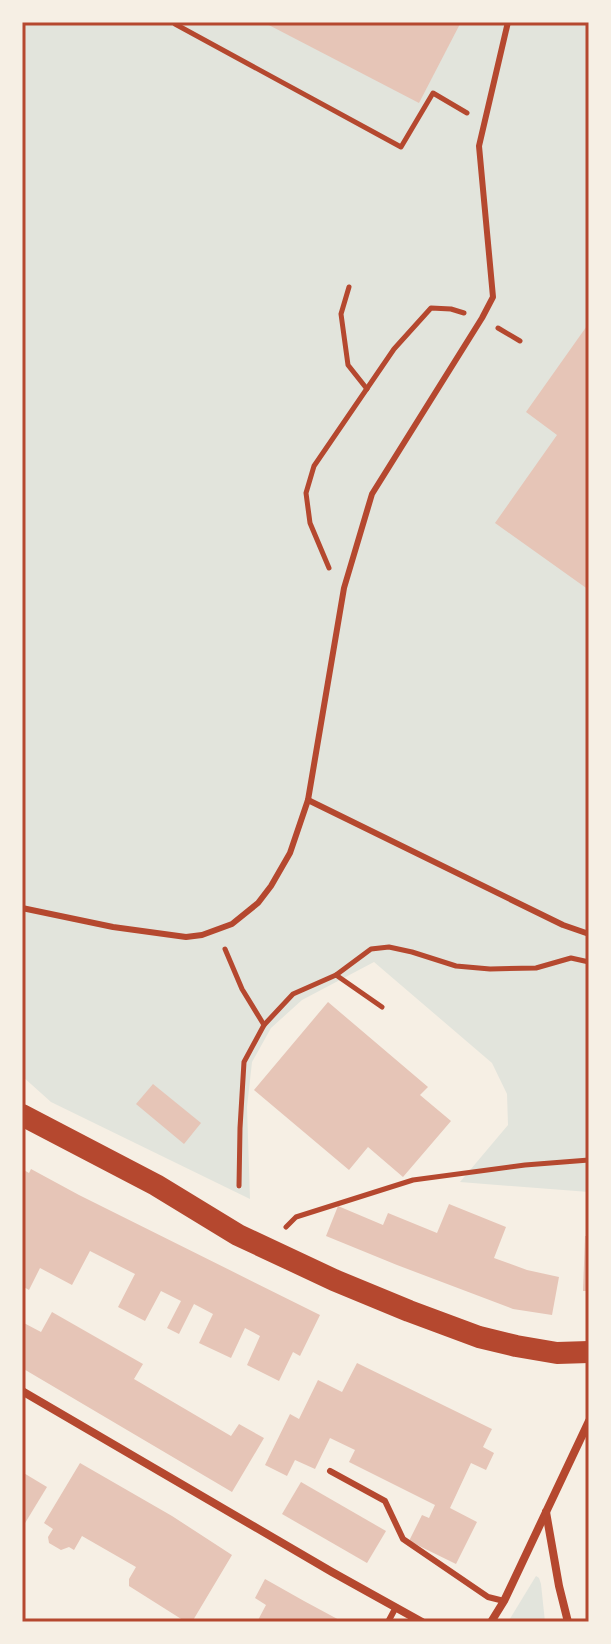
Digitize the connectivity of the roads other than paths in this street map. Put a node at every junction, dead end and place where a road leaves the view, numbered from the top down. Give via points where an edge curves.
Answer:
1 (508, 22) edge
2 (308, 800) junction
3 (22, 908) edge
4 (589, 934) edge
5 (22, 1115) edge
6 (589, 1352) edge
7 (22, 1391) edge
8 (589, 1421) edge
9 (330, 1471) dead end
10 (546, 1511) junction
11 (504, 1601) junction
12 (396, 1607) junction
13 (388, 1622) edge
14 (422, 1622) edge
15 (491, 1622) edge
16 (568, 1622) edge

1 - 2 lane via 479,146 493,297 372,494 344,588
2 - 3 lane via 290,853 271,886 232,924 186,937
2 - 4 lane
5 - 6 highway via 238,1235 334,1280 479,1337 557,1353
7 - 12 street
8 - 10 street
9 - 11 lane via 385,1501 403,1539 488,1597
10 - 11 street
10 - 16 street
11 - 15 street
12 - 13 lane
12 - 14 street

